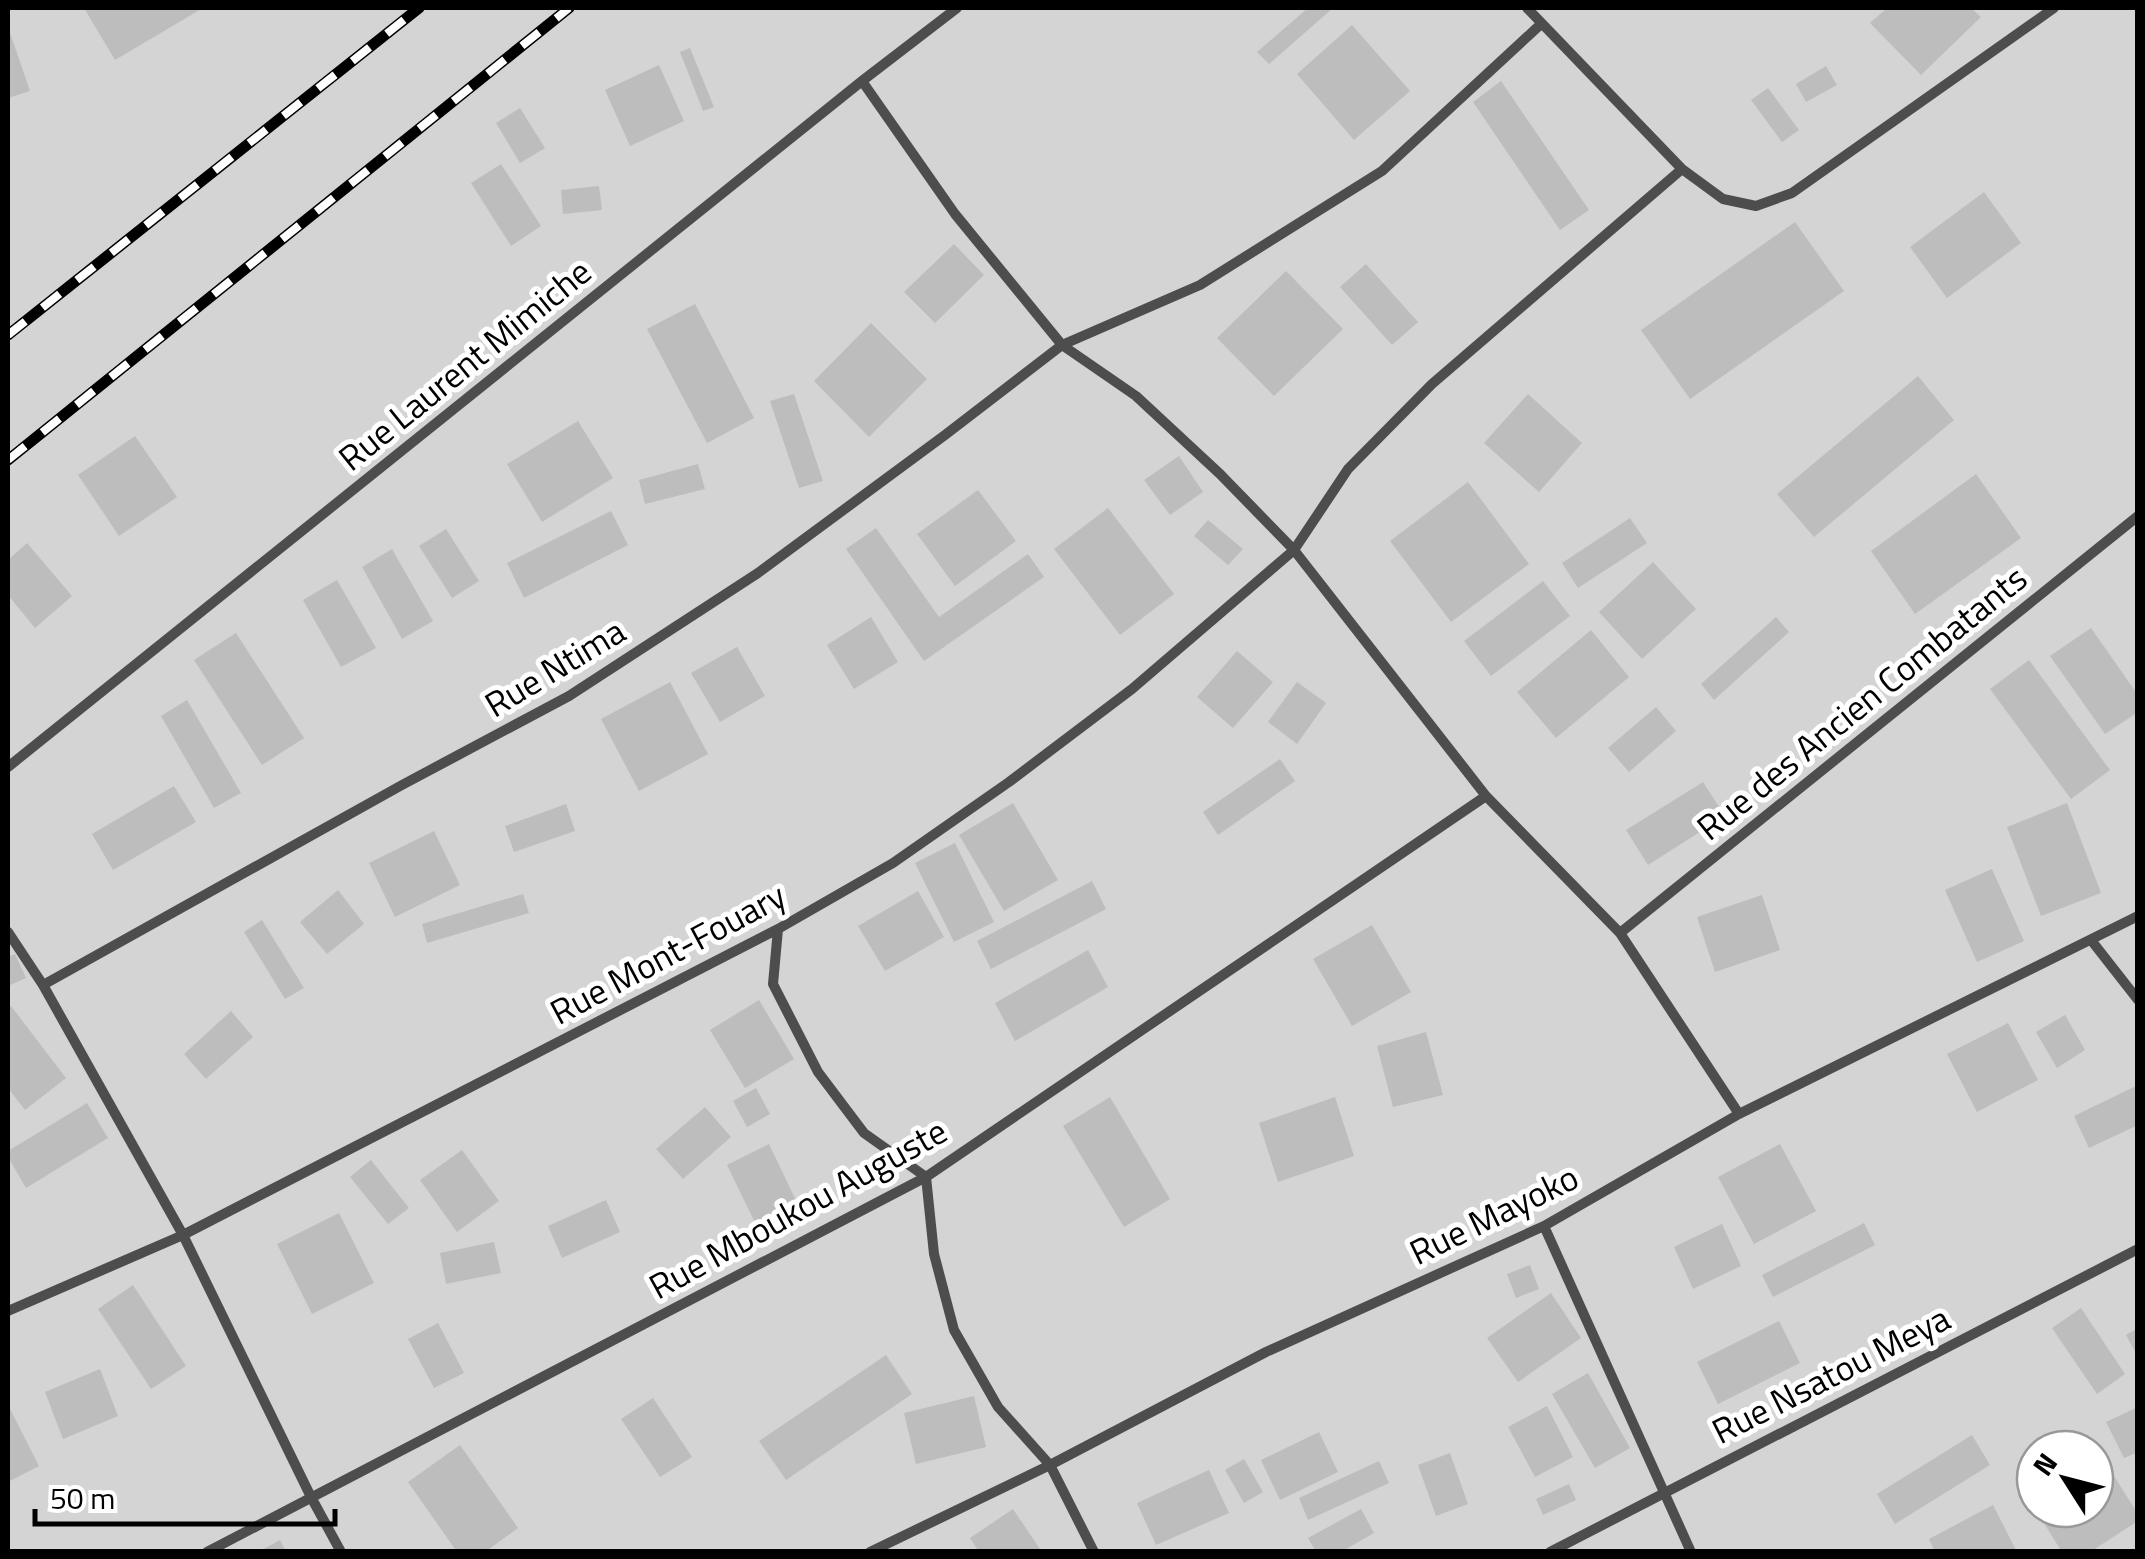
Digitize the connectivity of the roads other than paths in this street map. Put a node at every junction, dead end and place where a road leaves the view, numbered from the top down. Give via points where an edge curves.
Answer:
1 (958, 8) edge
2 (1527, 8) edge
3 (2054, 8) edge
4 (1541, 24) junction
5 (862, 81) junction
6 (1682, 169) junction
7 (1062, 344) junction
8 (2138, 516) edge
9 (1294, 550) junction
10 (8, 767) edge
11 (1486, 796) junction
12 (2138, 916) edge
13 (778, 930) junction
14 (8, 932) edge
15 (1620, 933) junction
16 (2091, 940) junction
17 (43, 985) junction
18 (2138, 1000) edge
19 (1739, 1114) junction
20 (926, 1177) junction
21 (1544, 1226) junction
22 (183, 1235) junction
23 (2138, 1249) edge
24 (8, 1311) edge
25 (1050, 1464) junction
26 (1663, 1492) junction
27 (311, 1498) junction
28 (207, 1552) edge
29 (340, 1552) edge
30 (870, 1552) edge
31 (1094, 1552) edge
32 (1550, 1552) edge
33 (1691, 1552) edge

1 - 5 street, Rue Laurent Mimiche
2 - 4 street
3 - 6 street via 1792,194 1756,206 1723,199
4 - 6 street
4 - 7 street, Rue Ntima via 1382,171 1200,285
5 - 7 street via 955,214
5 - 10 street, Rue Laurent Mimiche
6 - 9 street, Rue Mont-Fouary via 1432,384 1348,469
7 - 9 street via 1136,396
7 - 17 street, Rue Ntima via 758,573 569,696
8 - 15 street, Rue des Ancien Combatants
9 - 11 street
9 - 13 street, Rue Mont-Fouary via 1132,689 1009,782 893,863
11 - 15 street
11 - 20 street, Rue Mboukou Auguste
12 - 16 street, Rue Mayoko
13 - 20 street via 773,984 818,1072 864,1132
13 - 22 street, Rue Mont-Fouary
14 - 17 street
15 - 19 street
16 - 18 street
16 - 19 street, Rue Mayoko
17 - 22 street
19 - 21 street, Rue Mayoko
20 - 25 street via 934,1254 954,1330 998,1407
20 - 27 street, Rue Mboukou Auguste
21 - 25 street, Rue Mayoko via 1266,1352
21 - 26 street
22 - 24 street, Rue Mont-Fouary
22 - 27 street
23 - 26 street, Rue Nsatou Meya
25 - 30 street, Rue Mayoko
25 - 31 street
26 - 32 street, Rue Nsatou Meya
26 - 33 street
27 - 28 street, Rue Mboukou Auguste
27 - 29 street

